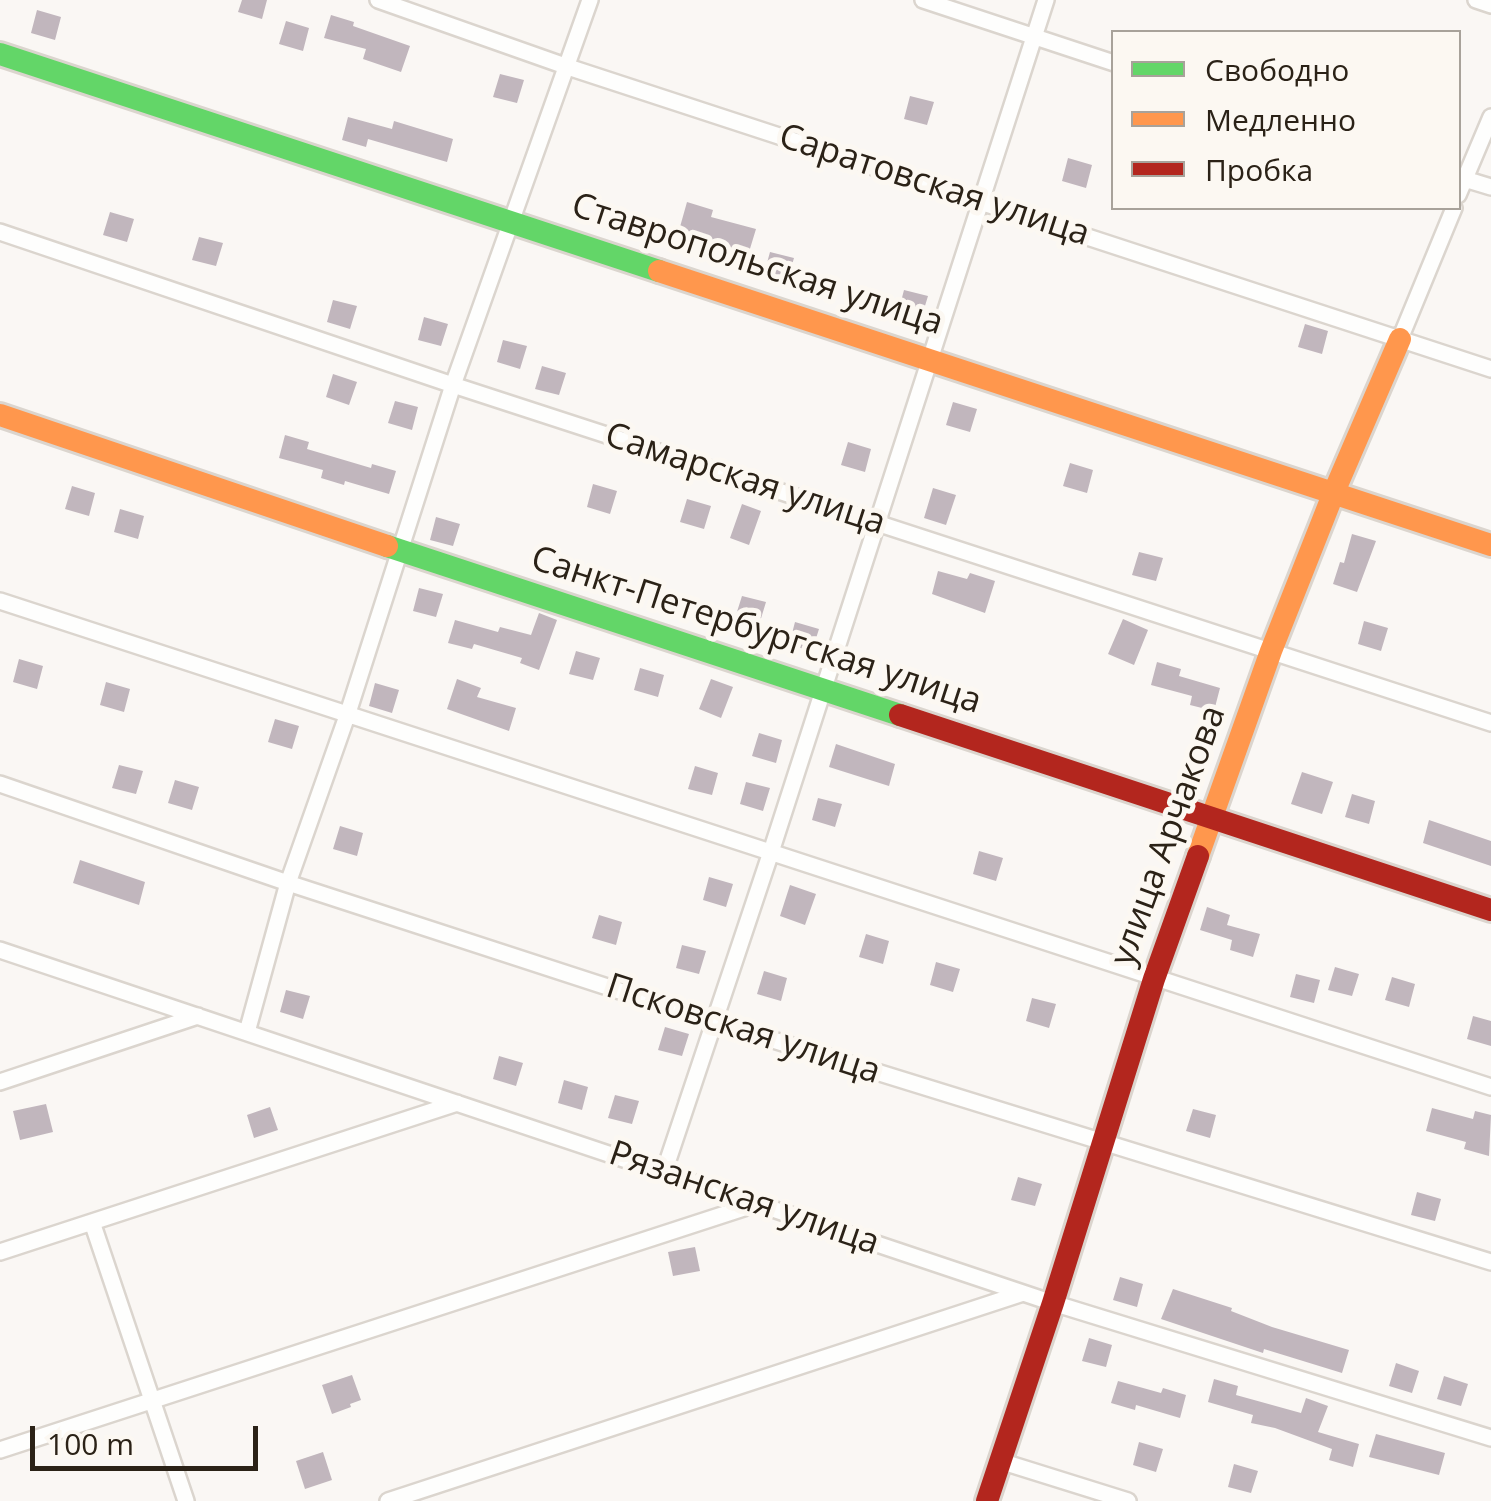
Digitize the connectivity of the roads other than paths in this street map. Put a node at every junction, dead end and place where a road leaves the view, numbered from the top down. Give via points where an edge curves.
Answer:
1 (378, 0) edge
2 (590, 0) edge
3 (923, 0) edge
4 (1046, 0) edge
5 (1476, 0) edge
6 (1491, 6) edge
7 (1032, 36) junction
8 (0, 54) edge
9 (1111, 62) edge
10 (568, 67) junction
11 (1491, 117) edge
12 (1462, 178) edge
13 (1491, 187) edge
14 (980, 201) junction
15 (1453, 210) edge
16 (511, 220) junction
17 (0, 232) edge
18 (1400, 339) junction
19 (930, 359) junction
20 (1491, 369) edge
21 (453, 385) junction
22 (0, 415) edge
23 (1334, 492) junction
24 (877, 523) junction
25 (1491, 545) edge
26 (401, 551) junction
27 (0, 600) edge
28 (1271, 651) junction
29 (823, 690) junction
30 (348, 716) junction
31 (1491, 723) edge
32 (0, 784) edge
33 (1212, 819) junction
34 (770, 854) junction
35 (288, 884) junction
36 (1491, 910) edge
37 (0, 950) edge
38 (1154, 978) junction
39 (198, 1016) junction
40 (716, 1022) junction
41 (247, 1032) junction
42 (0, 1082) edge
43 (1491, 1087) edge
44 (457, 1103) junction
45 (1102, 1142) junction
46 (664, 1172) junction
47 (756, 1204) junction
48 (92, 1222) junction
49 (0, 1252) edge
50 (1491, 1262) edge
51 (1023, 1293) junction
52 (1053, 1303) junction
53 (153, 1400) junction
54 (1491, 1438) edge
55 (0, 1450) edge
56 (1000, 1461) junction
57 (186, 1501) edge
58 (388, 1501) edge
59 (987, 1501) edge
60 (1128, 1501) edge

1 - 10 street, Саратовская улица
2 - 10 street
3 - 7 street
4 - 7 street
5 - 6 street
7 - 9 street
7 - 14 street
8 - 16 street, Ставропольская улица
10 - 14 street, Саратовская улица
10 - 16 street
11 - 12 street
12 - 13 street
14 - 18 street, Саратовская улица
14 - 19 street
15 - 18 street, улица Арчакова
16 - 19 street, Ставропольская улица
16 - 21 street
17 - 21 street, Самарская улица
18 - 20 street, Саратовская улица
18 - 23 street, улица Арчакова
19 - 23 street, Ставропольская улица
19 - 24 street
21 - 24 street, Самарская улица
21 - 26 street
22 - 26 street, Санкт-Петербургская улица
23 - 25 street, Ставропольская улица
23 - 28 street, улица Арчакова
24 - 28 street, Самарская улица
24 - 29 street
26 - 29 street, Санкт-Петербургская улица
26 - 30 street
27 - 30 street
28 - 31 street, Самарская улица
28 - 33 street, улица Арчакова
29 - 33 street, Санкт-Петербургская улица
29 - 34 street
30 - 34 street
30 - 35 street
32 - 35 street, Псковская улица
33 - 36 street, Санкт-Петербургская улица
33 - 38 street, улица Арчакова
34 - 38 street
34 - 40 street
35 - 40 street, Псковская улица
35 - 41 street
37 - 39 street, Рязанская улица
38 - 43 street
38 - 45 street, улица Арчакова
39 - 41 street, Рязанская улица
39 - 42 street
40 - 45 street, Псковская улица
40 - 46 street
41 - 44 street, Рязанская улица
44 - 46 street, Рязанская улица
44 - 48 street
45 - 50 street, Псковская улица
45 - 52 street, улица Арчакова
46 - 47 street, Рязанская улица
47 - 51 street, Рязанская улица
47 - 53 street
48 - 49 street
48 - 53 street
51 - 52 street, Рязанская улица
51 - 58 street
52 - 54 street, Рязанская улица
52 - 56 street, улица Арчакова
53 - 55 street
53 - 57 street
56 - 59 street, улица Арчакова
56 - 60 street

